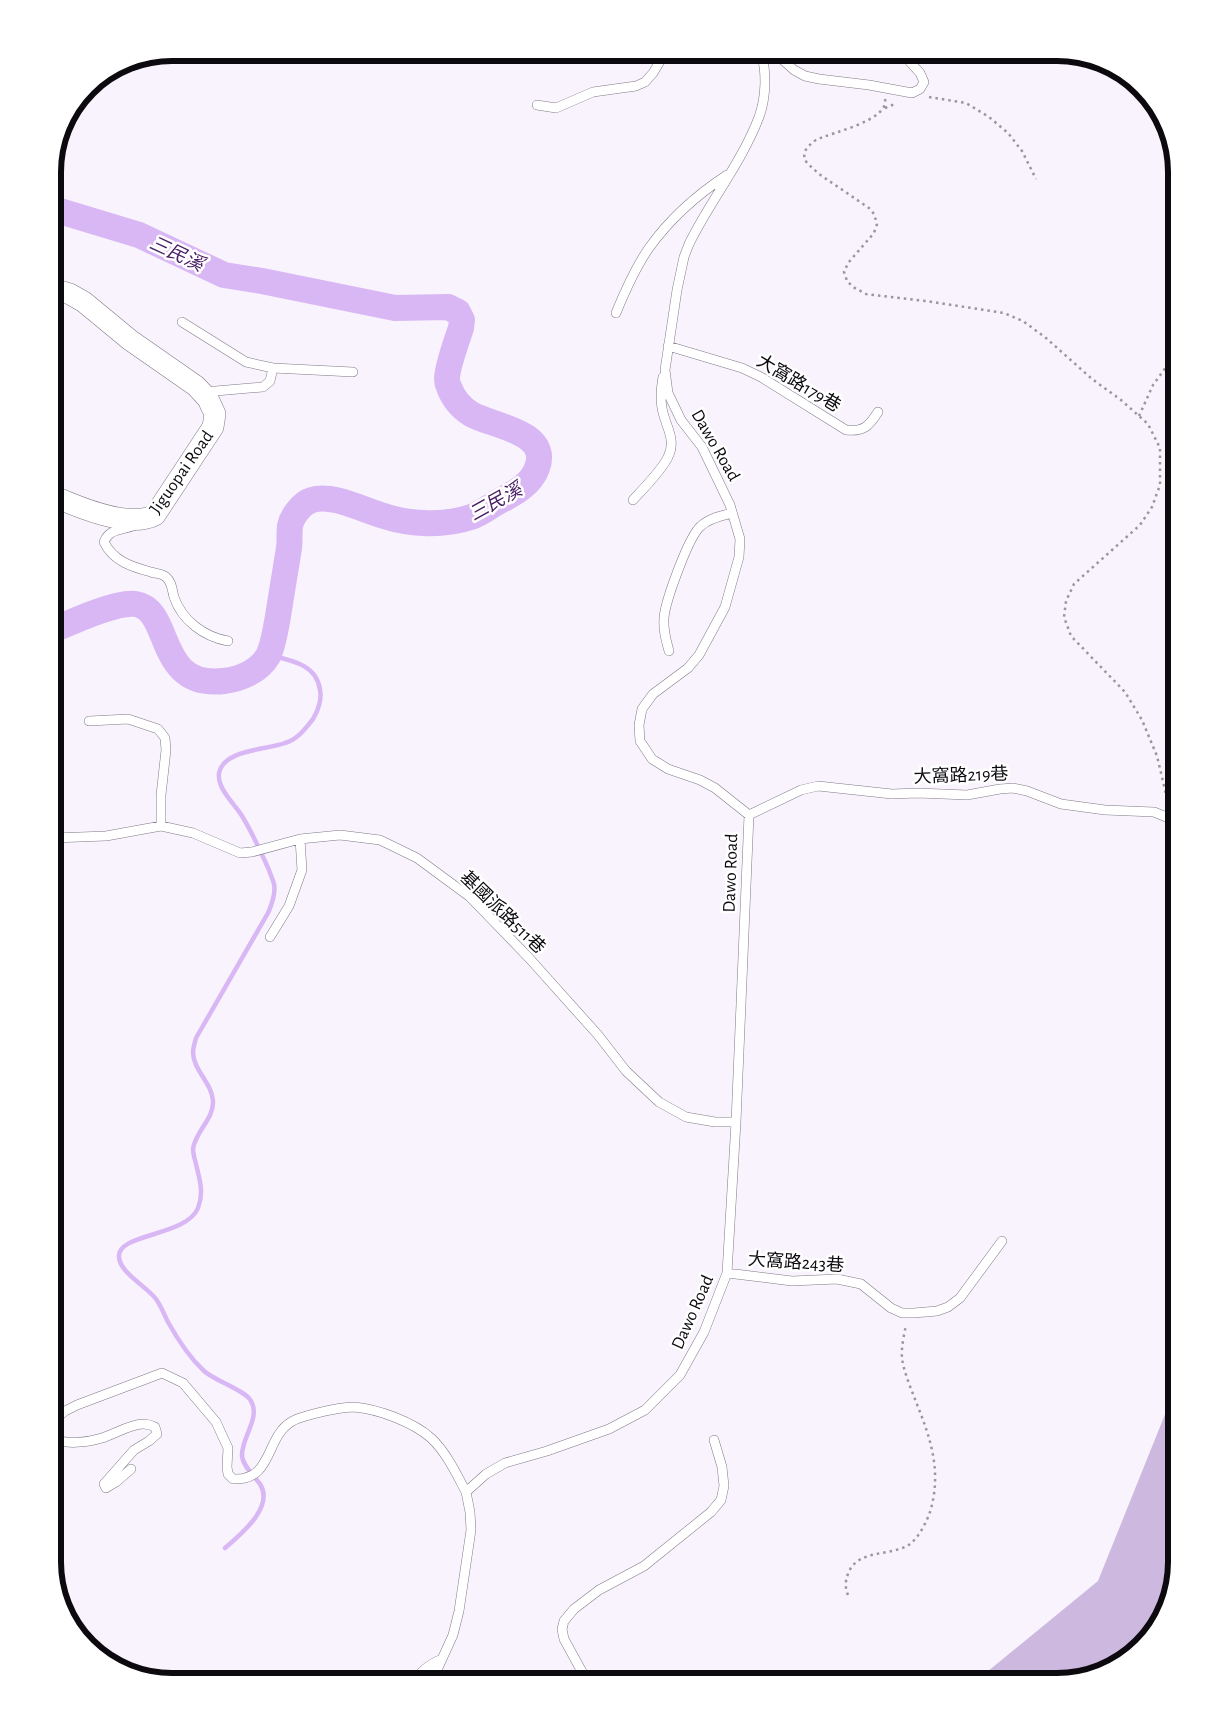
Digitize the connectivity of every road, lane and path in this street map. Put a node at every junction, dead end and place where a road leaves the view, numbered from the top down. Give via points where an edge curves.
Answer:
1 (660, 61) edge
2 (763, 61) edge
3 (784, 61) edge
4 (909, 61) edge
5 (883, 88) junction
6 (912, 93) junction
7 (537, 105) dead end
8 (884, 108) junction
9 (729, 173) junction
10 (1036, 179) dead end
11 (61, 291) edge
12 (616, 314) dead end
13 (182, 322) dead end
14 (668, 346) junction
15 (1168, 363) edge
16 (273, 368) junction
17 (665, 370) junction
18 (353, 372) dead end
19 (202, 392) junction
20 (878, 412) dead end
21 (1139, 416) junction
22 (61, 499) edge
23 (633, 500) dead end
24 (732, 513) junction
25 (147, 520) junction
26 (228, 641) dead end
27 (669, 651) dead end
28 (89, 721) dead end
29 (1168, 797) edge
30 (749, 815) junction
31 (1168, 817) edge
32 (161, 826) junction
33 (61, 838) edge
34 (300, 840) junction
35 (270, 937) dead end
36 (736, 1122) junction
37 (1002, 1241) dead end
38 (727, 1273) junction
39 (908, 1313) junction
40 (61, 1414) edge
41 (714, 1440) dead end
42 (61, 1442) edge
43 (131, 1468) dead end
44 (466, 1492) junction
45 (848, 1595) dead end
46 (442, 1659) junction
47 (421, 1673) edge
48 (436, 1673) edge
49 (583, 1673) edge

1 - 7 lane via 645,82 636,86 594,92 556,108
2 - 9 lane, Dawo Road via 764,94 759,116
3 - 5 lane via 805,76
4 - 6 lane via 924,82
5 - 6 lane
5 - 8 path
6 - 8 path via 905,100
6 - 10 path via 966,103 989,117 1022,151
8 - 21 path via 868,120 816,140 805,151 807,163 819,174 874,214 877,224 874,233 848,263 844,272 847,281 866,294 1011,316 1046,338
9 - 12 lane via 702,191 648,248
9 - 14 lane, Dawo Road via 686,250
11 - 19 street, Jiguopai Road via 84,302
13 - 16 lane via 246,362
14 - 17 lane, Dawo Road
14 - 20 lane, 大窩路179巷 via 742,368 846,430 857,431 869,425
15 - 21 path via 1153,385
16 - 18 lane
16 - 19 lane via 270,381 263,387
17 - 23 lane via 660,392 672,447 668,459
17 - 24 lane, Dawo Road via 668,393 681,420 702,447 717,475
19 - 25 street, Jiguopai Road via 215,414 213,427 155,515
21 - 29 path via 1148,424 1160,448 1160,485 1152,507 1140,525 1074,584 1066,601 1064,617 1071,636 1125,692 1142,720 1157,756
22 - 25 street, Jiguopai Road via 96,512
24 - 27 lane via 699,526 690,542 664,616
24 - 30 lane, Dawo Road via 740,540 739,557 725,607 699,656 653,694 642,709 639,725 640,741 652,759 715,788
25 - 26 lane via 106,536 104,542 108,551 117,560 163,574 168,578 178,608 191,623 215,639
28 - 32 lane via 128,719 158,729 165,738
30 - 31 lane, 大窩路219巷 via 801,790 818,786 892,794 967,795 1013,788 1061,804 1154,812
30 - 36 lane, Dawo Road
32 - 33 lane, 基國派路511巷 via 106,836
32 - 34 lane, 基國派路511巷 via 193,833 240,853
34 - 35 lane via 302,870 289,906
34 - 36 lane, 基國派路511巷 via 340,835 380,840 416,858 470,897 529,958 626,1071 659,1102 686,1116 715,1122
36 - 38 lane, Dawo Road
37 - 39 lane, 大窩路243巷 via 960,1298 937,1311
38 - 39 lane, 大窩路243巷 via 792,1281 836,1279 861,1284 891,1308
38 - 44 lane, Dawo Road via 704,1332 680,1375 645,1410 609,1429 505,1463 486,1474
39 - 45 path via 902,1357 936,1464 935,1494 929,1514 911,1543 899,1550 870,1555 850,1569 845,1588
40 - 44 lane via 162,1373 183,1383 216,1422 228,1448 228,1474 233,1479 248,1478 260,1470 280,1432 291,1422 317,1413 354,1408 378,1412 406,1422 432,1439
41 - 49 lane via 724,1486 712,1512 644,1566 599,1590 564,1621 564,1639
42 - 43 lane via 100,1439 138,1424 155,1427 156,1434 134,1450 104,1484 106,1488
44 - 46 lane via 470,1512 469,1548 460,1611
46 - 47 lane
46 - 48 lane

